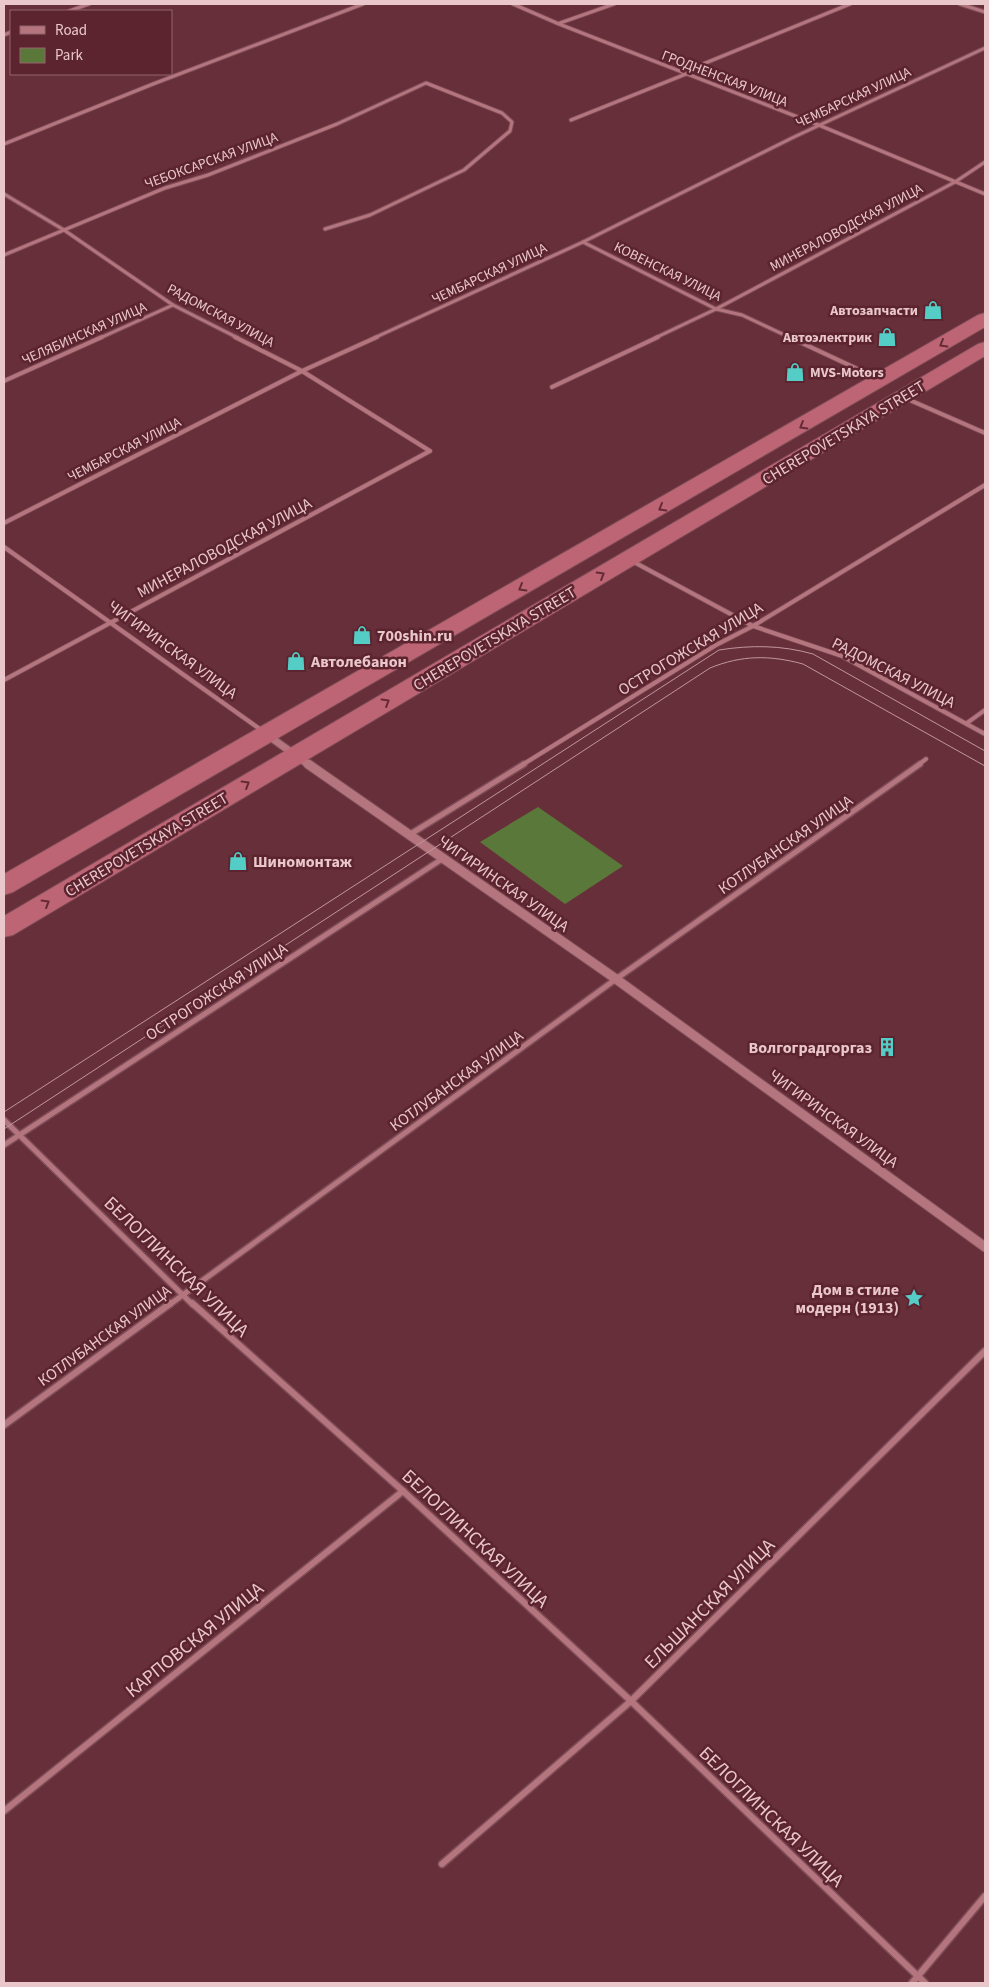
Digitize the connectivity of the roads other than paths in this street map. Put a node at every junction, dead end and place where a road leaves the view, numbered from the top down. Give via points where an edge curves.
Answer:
1 (89, 4) edge
2 (363, 4) edge
3 (513, 4) edge
4 (614, 4) edge
5 (850, 4) edge
6 (960, 4) edge
7 (72, 10) edge
8 (985, 12) edge
9 (559, 24) junction
10 (985, 48) edge
11 (686, 74) junction
12 (571, 120) dead end
13 (821, 126) junction
14 (4, 144) edge
15 (985, 162) edge
16 (954, 182) junction
17 (4, 194) edge
18 (985, 194) edge
19 (325, 229) dead end
20 (64, 230) junction
21 (583, 242) junction
22 (4, 255) edge
23 (173, 305) junction
24 (716, 308) junction
25 (985, 319) edge
26 (985, 348) edge
27 (302, 371) junction
28 (881, 380) junction
29 (4, 381) edge
30 (552, 387) dead end
31 (902, 397) junction
32 (985, 433) edge
33 (430, 451) joint
34 (985, 485) edge
35 (4, 523) edge
36 (4, 547) edge
37 (628, 559) junction
38 (110, 622) junction
39 (753, 626) junction
40 (4, 680) edge
41 (985, 710) edge
42 (967, 723) junction
43 (266, 734) junction
44 (985, 734) edge
45 (296, 755) junction
46 (926, 759) dead end
47 (409, 835) junction
48 (442, 859) junction
49 (4, 886) edge
50 (4, 928) edge
51 (616, 979) junction
52 (4, 1120) edge
53 (20, 1134) junction
54 (4, 1145) edge
55 (985, 1247) edge
56 (183, 1294) junction
57 (985, 1352) edge
58 (4, 1425) edge
59 (404, 1491) junction
60 (631, 1701) junction
61 (4, 1811) edge
62 (442, 1864) dead end
63 (985, 1896) edge
64 (917, 1977) junction
65 (912, 1983) edge
66 (925, 1983) edge

1 - 7 street
2 - 14 street
3 - 9 street, ГРОДНЕНСКАЯ УЛИЦА
4 - 9 street
5 - 11 street via 703,64
6 - 8 street
9 - 11 street, ГРОДНЕНСКАЯ УЛИЦА
10 - 13 street, ЧЕМБАРСКАЯ УЛИЦА
11 - 12 street
11 - 13 street, ГРОДНЕНСКАЯ УЛИЦА
13 - 16 street, ГРОДНЕНСКАЯ УЛИЦА
13 - 21 street, ЧЕМБАРСКАЯ УЛИЦА via 794,136
15 - 16 street, МИНЕРАЛОВОДСКАЯ УЛИЦА
16 - 18 street, ГРОДНЕНСКАЯ УЛИЦА
16 - 24 street, МИНЕРАЛОВОДСКАЯ УЛИЦА
17 - 20 street, РАДОМСКАЯ УЛИЦА
19 - 20 street, ЧЕБОКСАРСКАЯ УЛИЦА via 370,215 464,170 510,131 512,122 502,113 426,83 337,124 208,175 165,188
20 - 22 street, ЧЕБОКСАРСКАЯ УЛИЦА
20 - 23 street, РАДОМСКАЯ УЛИЦА
21 - 24 street, КОВЕНСКАЯ УЛИЦА
21 - 27 street, ЧЕМБАРСКАЯ УЛИЦА
23 - 27 street, РАДОМСКАЯ УЛИЦА
23 - 29 street, ЧЕЛЯБИНСКАЯ УЛИЦА
24 - 28 street, КОВЕНСКАЯ УЛИЦА via 742,315
24 - 30 street, МИНЕРАЛОВОДСКАЯ УЛИЦА
25 -> 28 highway, CHEREPOVETSKAYA STREET
26 - 31 highway, CHEREPOVETSKAYA STREET
27 - 33 street, РАДОМСКАЯ УЛИЦА
27 - 35 street, ЧЕМБАРСКАЯ УЛИЦА
28 -> 43 highway, CHEREPOVETSKAYA STREET
31 - 32 street
31 - 37 highway, CHEREPOVETSKAYA STREET
33 - 38 street, МИНЕРАЛОВОДСКАЯ УЛИЦА
34 - 39 street, ОСТРОГОЖСКАЯ УЛИЦА
36 - 38 street, ЧИГИРИНСКАЯ УЛИЦА
37 - 39 street, РАДОМСКАЯ УЛИЦА
45 -> 37 highway, CHEREPOVETSKAYA STREET
38 - 40 street, МИНЕРАЛОВОДСКАЯ УЛИЦА
38 - 43 street, ЧИГИРИНСКАЯ УЛИЦА
39 - 42 street, РАДОМСКАЯ УЛИЦА via 842,656
39 - 47 street, ОСТРОГОЖСКАЯ УЛИЦА via 716,645
41 - 42 street
42 - 44 street, РАДОМСКАЯ УЛИЦА
43 - 45 street, ЧИГИРИНСКАЯ УЛИЦА
43 - 49 highway, CHEREPOVETSKAYA STREET
45 - 47 street, ЧИГИРИНСКАЯ УЛИЦА
50 -> 45 highway, CHEREPOVETSKAYA STREET
46 - 51 street, КОТЛУБАНСКАЯ УЛИЦА
47 - 48 street, ЧИГИРИНСКАЯ УЛИЦА
48 - 51 street, ЧИГИРИНСКАЯ УЛИЦА
48 - 53 street, ОСТРОГОЖСКАЯ УЛИЦА
51 - 55 street, ЧИГИРИНСКАЯ УЛИЦА
51 - 56 street, КОТЛУБАНСКАЯ УЛИЦА
52 - 53 street, БЕЛОГЛИНСКАЯ УЛИЦА
53 - 54 street, ОСТРОГОЖСКАЯ УЛИЦА
53 - 56 street, БЕЛОГЛИНСКАЯ УЛИЦА
56 - 58 street, КОТЛУБАНСКАЯ УЛИЦА
56 - 59 street, БЕЛОГЛИНСКАЯ УЛИЦА
57 - 60 street, ЕЛЬШАНСКАЯ УЛИЦА
59 - 60 street, БЕЛОГЛИНСКАЯ УЛИЦА
59 - 61 street, КАРПОВСКАЯ УЛИЦА
60 - 62 street, ЕЛЬШАНСКАЯ УЛИЦА
60 - 64 street, БЕЛОГЛИНСКАЯ УЛИЦА
63 - 64 street
64 - 65 street
64 - 66 street, БЕЛОГЛИНСКАЯ УЛИЦА

